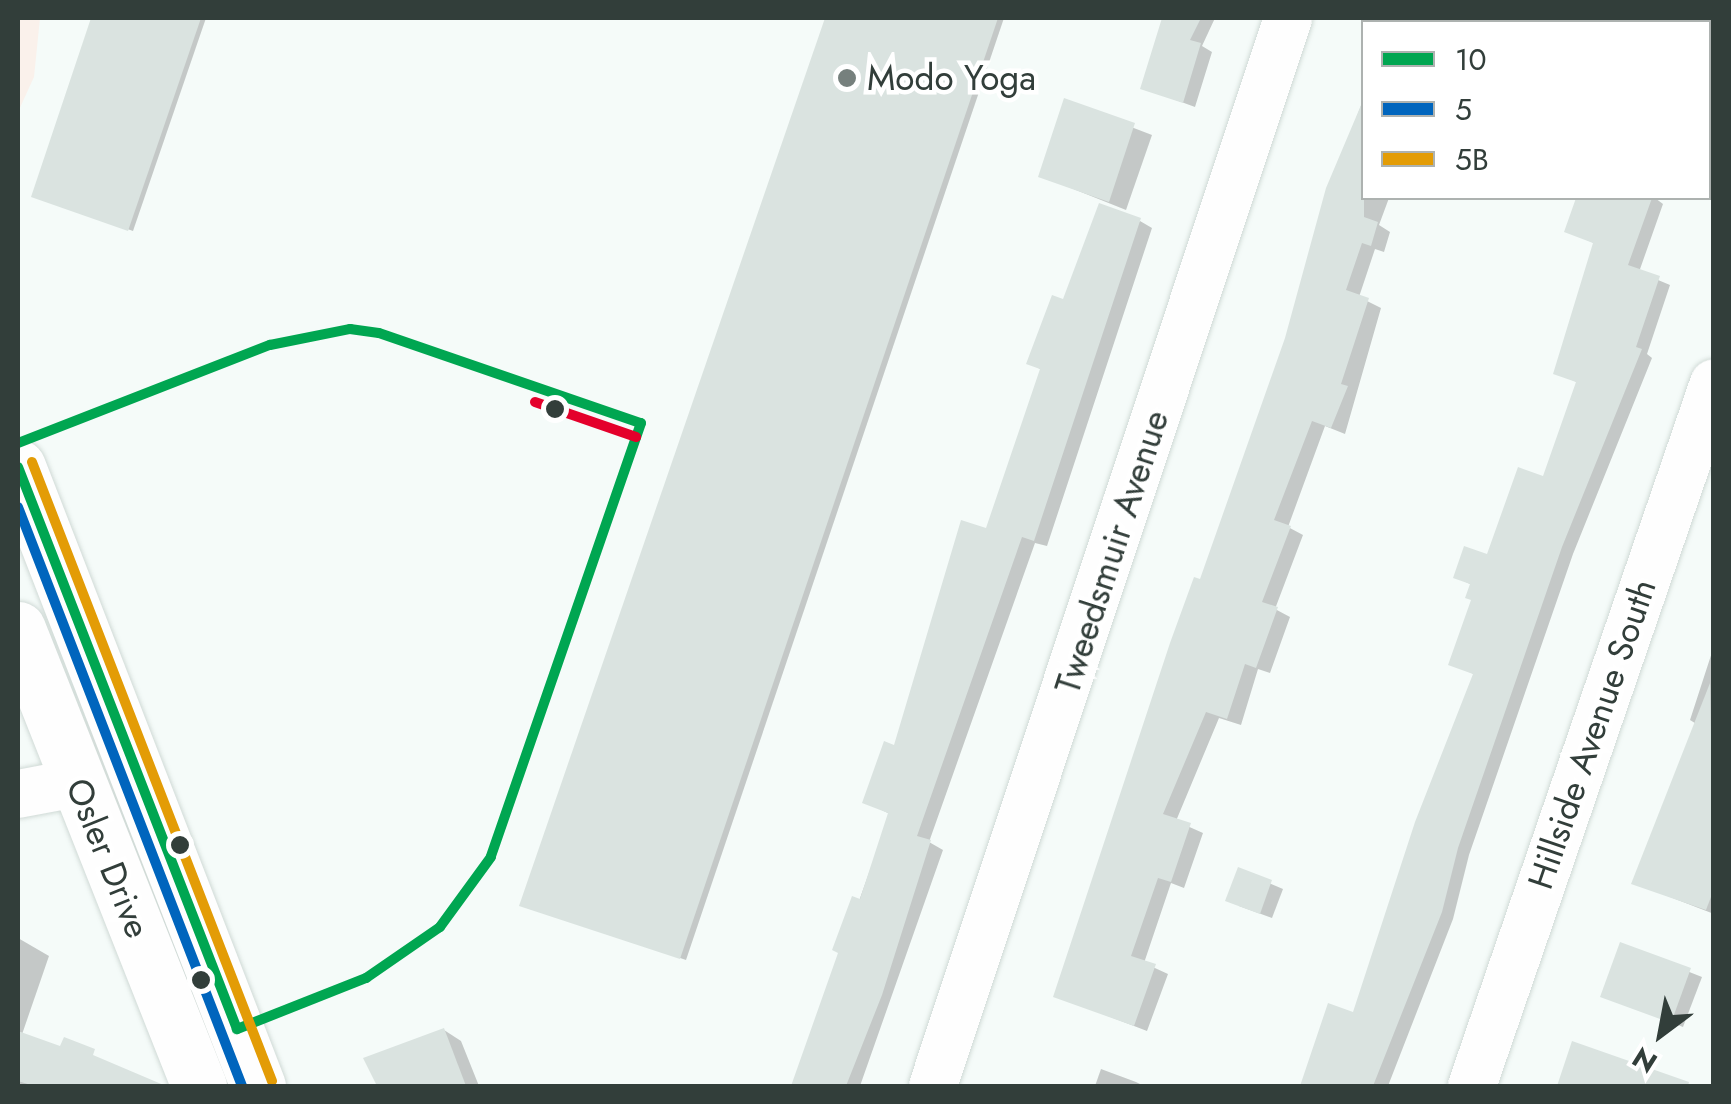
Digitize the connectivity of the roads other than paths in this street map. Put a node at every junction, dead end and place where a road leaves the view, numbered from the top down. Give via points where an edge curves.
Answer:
1 (1288, 18) edge
2 (1714, 383) edge
3 (1705, 434) edge
4 (18, 467) edge
5 (18, 628) edge
6 (78, 783) junction
7 (18, 794) edge
8 (200, 1086) edge
9 (258, 1086) edge
10 (933, 1086) edge
11 (1472, 1086) edge

1 - 10 street, Tweedsmuir Avenue
2 - 3 street, Hillside Avenue South
3 - 11 street, Hillside Avenue South
4 - 9 main road, Osler Drive
5 - 6 main road, Osler Drive
6 - 7 street
6 - 8 main road, Osler Drive

